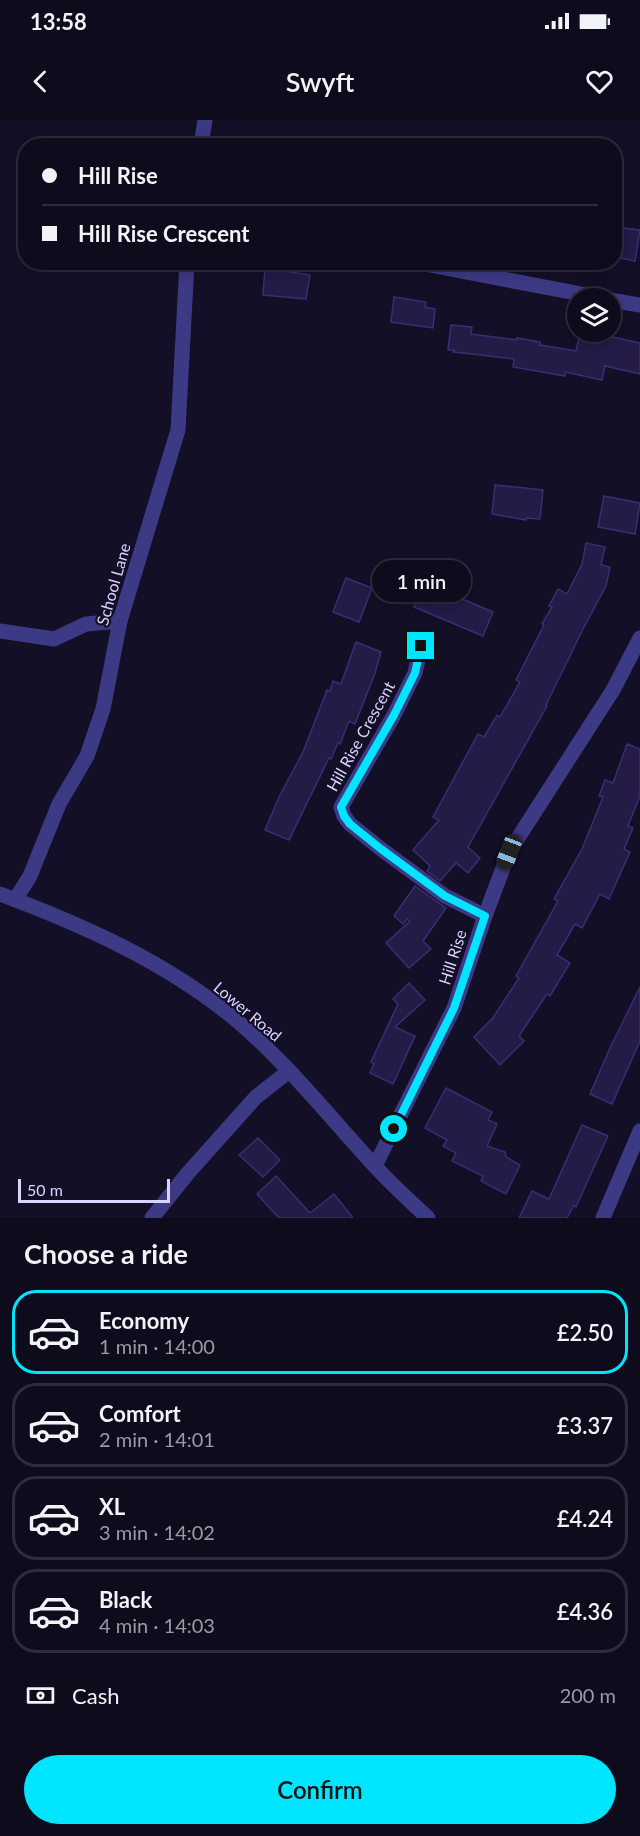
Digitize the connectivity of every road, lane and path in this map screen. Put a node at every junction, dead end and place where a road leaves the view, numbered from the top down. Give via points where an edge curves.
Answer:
1 (205, 120) edge
2 (202, 138) edge
3 (187, 270) edge
4 (456, 270) edge
5 (567, 291) edge
6 (621, 302) edge
7 (640, 305) edge
8 (120, 621) junction
9 (0, 631) edge
10 (640, 638) edge
11 (421, 646) dead end
12 (0, 894) edge
13 (15, 900) junction
14 (485, 916) junction
15 (289, 1071) junction
16 (640, 1131) edge
17 (375, 1166) junction
18 (152, 1218) edge
19 (428, 1218) edge
20 (603, 1218) edge

1 - 2 street
3 - 8 street, School Lane via 178,430
4 - 5 street
6 - 7 street
8 - 9 street via 86,624 54,639
8 - 13 street, School Lane via 103,709 87,756 59,804 30,876
10 - 14 street, Hill Rise via 613,690 509,852
11 - 14 street, Hill Rise Crescent via 415,673 341,807 350,824 381,849 445,896
12 - 13 street, Lower Road
13 - 15 street, Lower Road via 102,935 186,982 236,1020
14 - 17 street, Hill Rise via 454,1008
15 - 17 street, Lower Road
15 - 18 street via 256,1097
16 - 20 street
17 - 19 street, Lower Road

